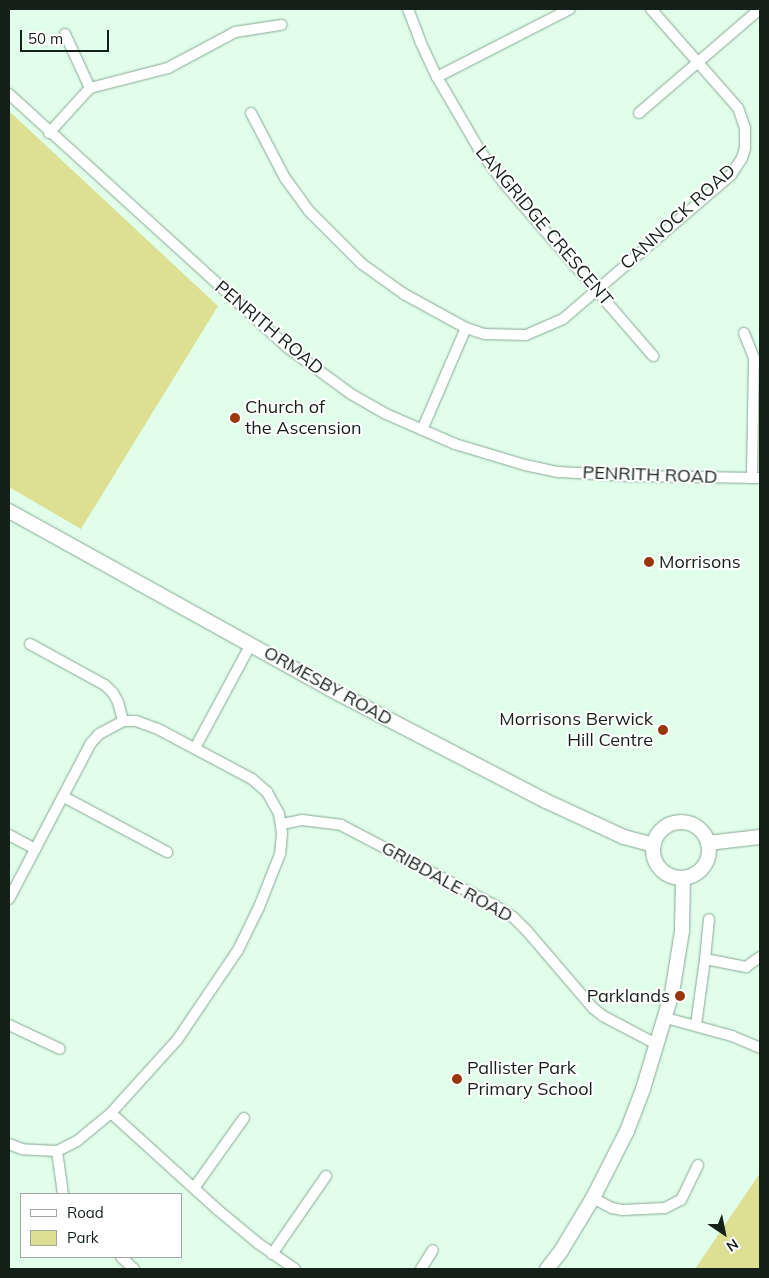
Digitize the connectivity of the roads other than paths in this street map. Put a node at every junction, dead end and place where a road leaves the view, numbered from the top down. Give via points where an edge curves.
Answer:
1 (408, 9) edge
2 (570, 9) edge
3 (651, 9) edge
4 (760, 9) edge
5 (281, 24) dead end
6 (65, 34) dead end
7 (698, 62) junction
8 (437, 77) junction
9 (90, 88) junction
10 (9, 94) edge
11 (250, 113) dead end
12 (639, 113) dead end
13 (49, 133) junction
14 (596, 290) junction
15 (466, 328) junction
16 (744, 334) dead end
17 (653, 356) dead end
18 (422, 430) junction
19 (756, 478) edge
20 (9, 511) edge
21 (30, 644) dead end
22 (251, 644) junction
23 (122, 721) junction
24 (196, 748) junction
25 (64, 797) junction
26 (282, 824) junction
27 (9, 835) edge
28 (760, 837) edge
29 (708, 843) junction
30 (654, 845) junction
31 (35, 849) junction
32 (167, 852) dead end
33 (683, 880) junction
34 (9, 899) edge
35 (709, 919) dead end
36 (760, 957) edge
37 (704, 959) junction
38 (666, 1018) junction
39 (9, 1024) edge
40 (696, 1025) junction
41 (658, 1044) junction
42 (760, 1048) edge
43 (60, 1050) dead end
44 (111, 1113) junction
45 (244, 1118) dead end
46 (9, 1144) edge
47 (57, 1151) junction
48 (698, 1166) dead end
49 (326, 1176) dead end
50 (194, 1188) junction
51 (63, 1193) edge
52 (593, 1198) junction
53 (433, 1250) dead end
54 (272, 1254) junction
55 (121, 1258) edge
56 (134, 1269) edge
57 (295, 1269) edge
58 (422, 1269) edge
59 (547, 1269) edge

1 - 8 street, LANGRIDGE CRESCENT
2 - 8 street
3 - 7 street, CANNOCK ROAD
4 - 7 street
5 - 9 street via 235,32 168,68
6 - 9 street
7 - 12 street
7 - 14 street, CANNOCK ROAD via 731,99 743,118 742,158 731,175
8 - 14 street, LANGRIDGE CRESCENT via 458,116 503,182
9 - 13 street
10 - 13 street, PENRITH ROAD
11 - 15 street, CANNOCK ROAD via 285,178 332,236 362,264 404,294
13 - 18 street, PENRITH ROAD via 288,348 351,394
14 - 15 street, CANNOCK ROAD via 563,319 526,335 485,334
14 - 17 street, LANGRIDGE CRESCENT
15 - 18 street
16 - 19 street via 754,358
18 - 19 street, PENRITH ROAD via 493,456 559,472
20 - 22 street, ORMESBY ROAD
21 - 23 street via 105,685 118,702
22 - 24 street
22 - 30 street, ORMESBY ROAD via 328,688 546,801 624,836
23 - 24 street via 147,724
23 - 25 street via 99,734 91,743
24 - 26 street via 256,781 272,799
25 - 31 street
25 - 32 street
26 - 41 street, GRIBDALE ROAD via 302,820 341,824 494,905 527,931 593,1008
26 - 44 street via 280,854 238,950 176,1040
27 - 31 street
28 - 29 street
29 - 30 street via 697,826 677,822 668,824 658,833
29 - 33 street via 708,855 700,871
30 - 33 street via 655,862 663,872
31 - 34 street
33 - 38 street via 682,931
35 - 37 street
36 - 37 street via 746,967
37 - 40 street
38 - 40 street
38 - 41 street
39 - 43 street
40 - 42 street
41 - 52 street via 627,1132
44 - 47 street via 93,1130
44 - 50 street
45 - 50 street
46 - 47 street via 22,1149
47 - 51 street
48 - 52 street via 681,1200 665,1208 622,1210
49 - 54 street
50 - 54 street
52 - 59 street
53 - 58 street
54 - 57 street
55 - 56 street

